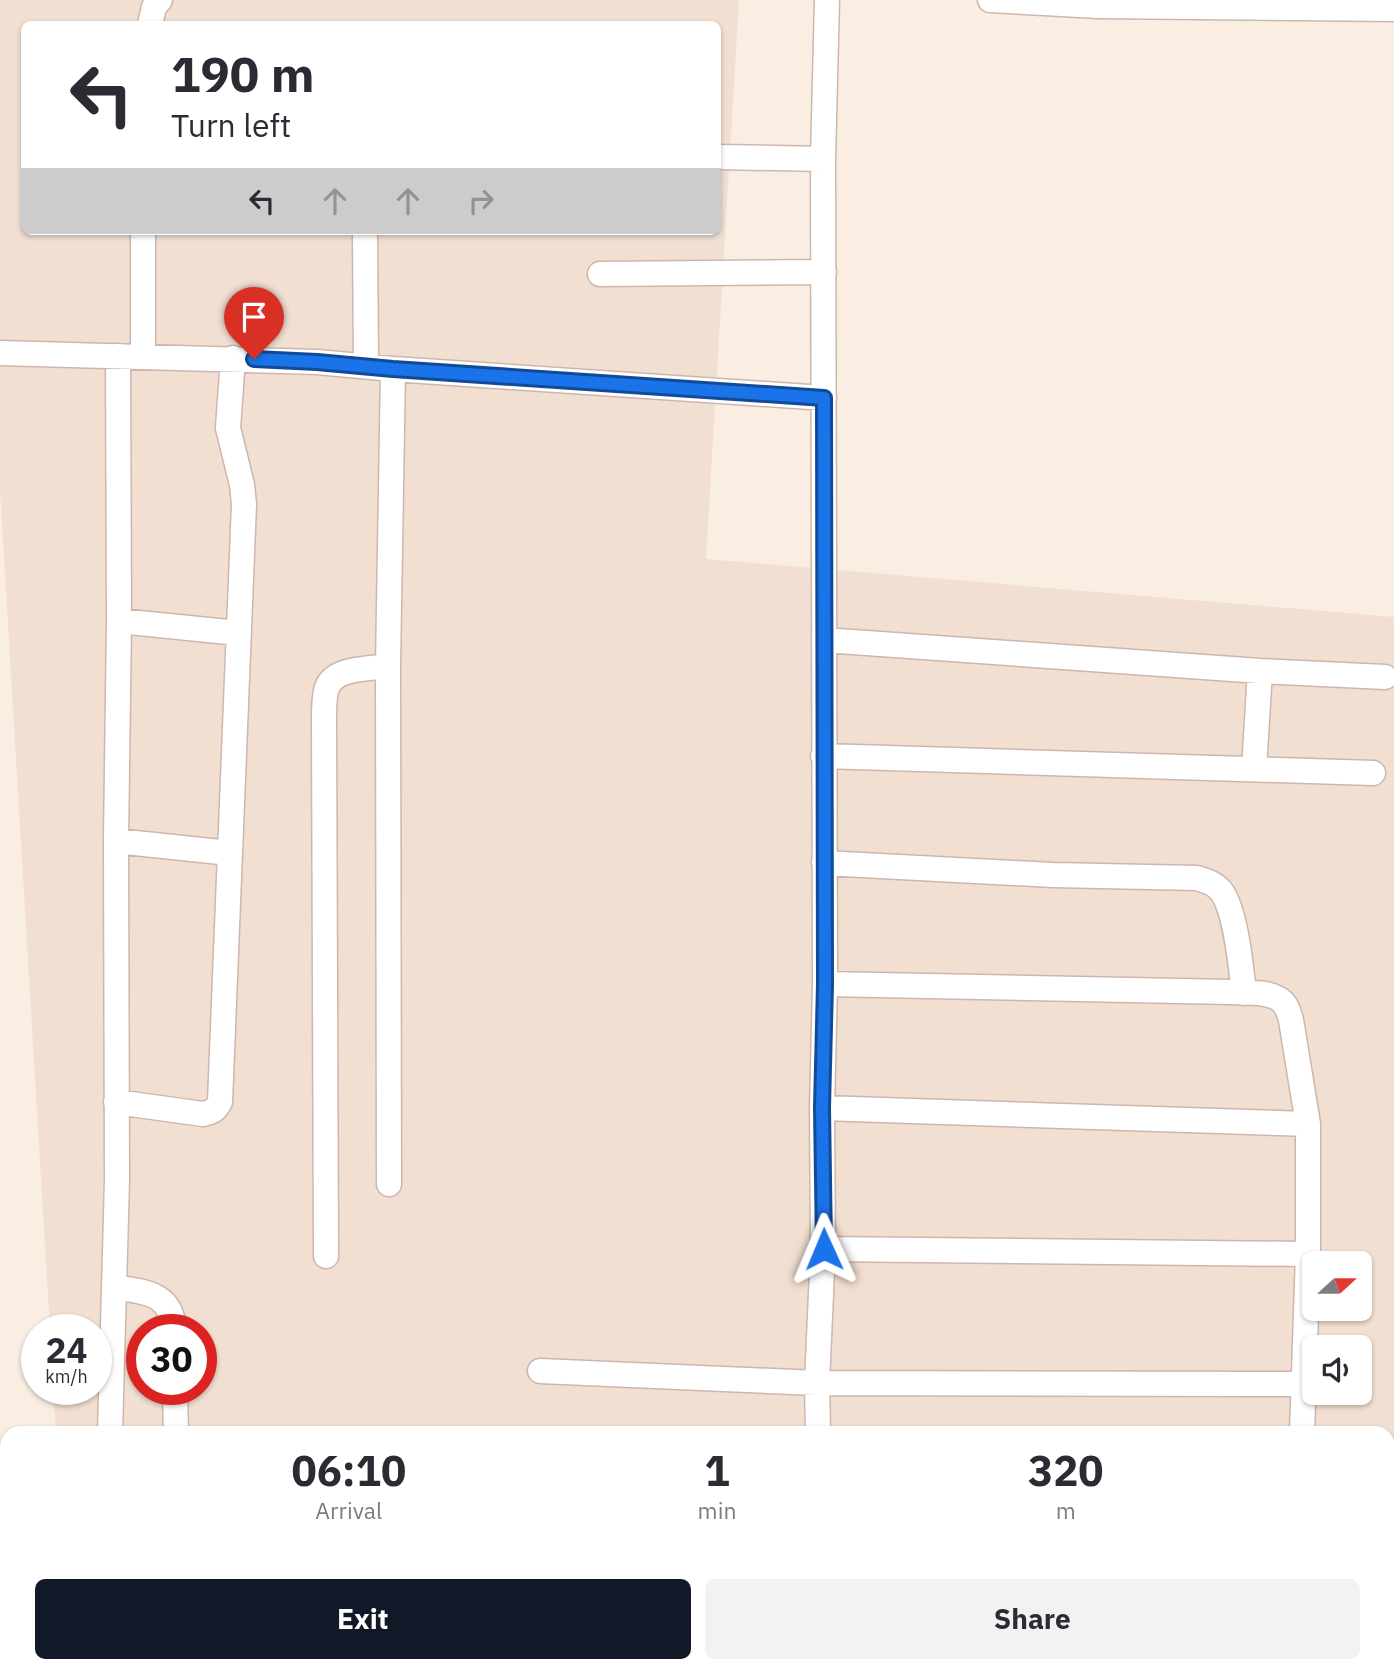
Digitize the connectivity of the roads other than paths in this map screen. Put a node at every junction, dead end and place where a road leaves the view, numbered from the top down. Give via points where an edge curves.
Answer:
1 (160, 0) edge
2 (827, 0) edge
3 (990, 0) edge
4 (1394, 9) edge
5 (151, 21) edge
6 (721, 157) edge
7 (823, 159) junction
8 (143, 235) edge
9 (365, 235) edge
10 (824, 272) junction
11 (600, 274) dead end
12 (0, 353) edge
13 (118, 356) junction
14 (143, 356) junction
15 (233, 358) junction
16 (366, 366) junction
17 (393, 369) junction
18 (824, 398) junction
19 (119, 621) junction
20 (238, 633) junction
21 (824, 640) junction
22 (388, 666) junction
23 (1260, 671) junction
24 (1385, 677) dead end
25 (823, 756) junction
26 (1254, 768) junction
27 (1373, 773) dead end
28 (116, 841) junction
29 (230, 853) junction
30 (824, 863) junction
31 (825, 984) junction
32 (1244, 993) junction
33 (116, 1102) junction
34 (822, 1108) junction
35 (1308, 1124) junction
36 (389, 1184) dead end
37 (824, 1249) junction
38 (1308, 1251) edge
39 (1302, 1254) edge
40 (326, 1256) dead end
41 (114, 1287) junction
42 (170, 1314) edge
43 (540, 1371) dead end
44 (817, 1383) junction
45 (1302, 1384) edge
46 (175, 1405) edge
47 (1302, 1405) edge
48 (110, 1426) edge
49 (176, 1426) edge
50 (818, 1426) edge
51 (1302, 1426) edge

1 - 5 street
2 - 7 street
3 - 4 street via 1098,6
6 - 7 street
7 - 10 street
8 - 14 street
9 - 16 street
10 - 11 street
10 - 18 street
12 - 13 street
13 - 14 street
13 - 19 street
14 - 15 street
15 - 16 street
15 - 20 street via 228,428 244,504
16 - 17 street
17 - 18 street
17 - 22 street
18 - 21 street
19 - 20 street
19 - 28 street
20 - 29 street
21 - 23 street
21 - 25 street
22 - 36 street
22 - 40 street via 335,676 326,689
23 - 24 street
23 - 26 street
25 - 26 street
25 - 30 street
26 - 27 street
28 - 29 street
28 - 33 street
29 - 33 street via 220,1102 203,1114
30 - 31 street
30 - 32 street via 1197,878 1212,883 1228,907
31 - 32 street
31 - 34 street
32 - 35 street via 1279,999 1287,1007
33 - 41 street
34 - 35 street
34 - 37 street
35 - 38 street
37 - 39 street
37 - 44 street
41 - 42 street via 153,1294 167,1304
41 - 48 street
43 - 44 street
44 - 45 street
44 - 50 street
46 - 49 street
47 - 51 street

